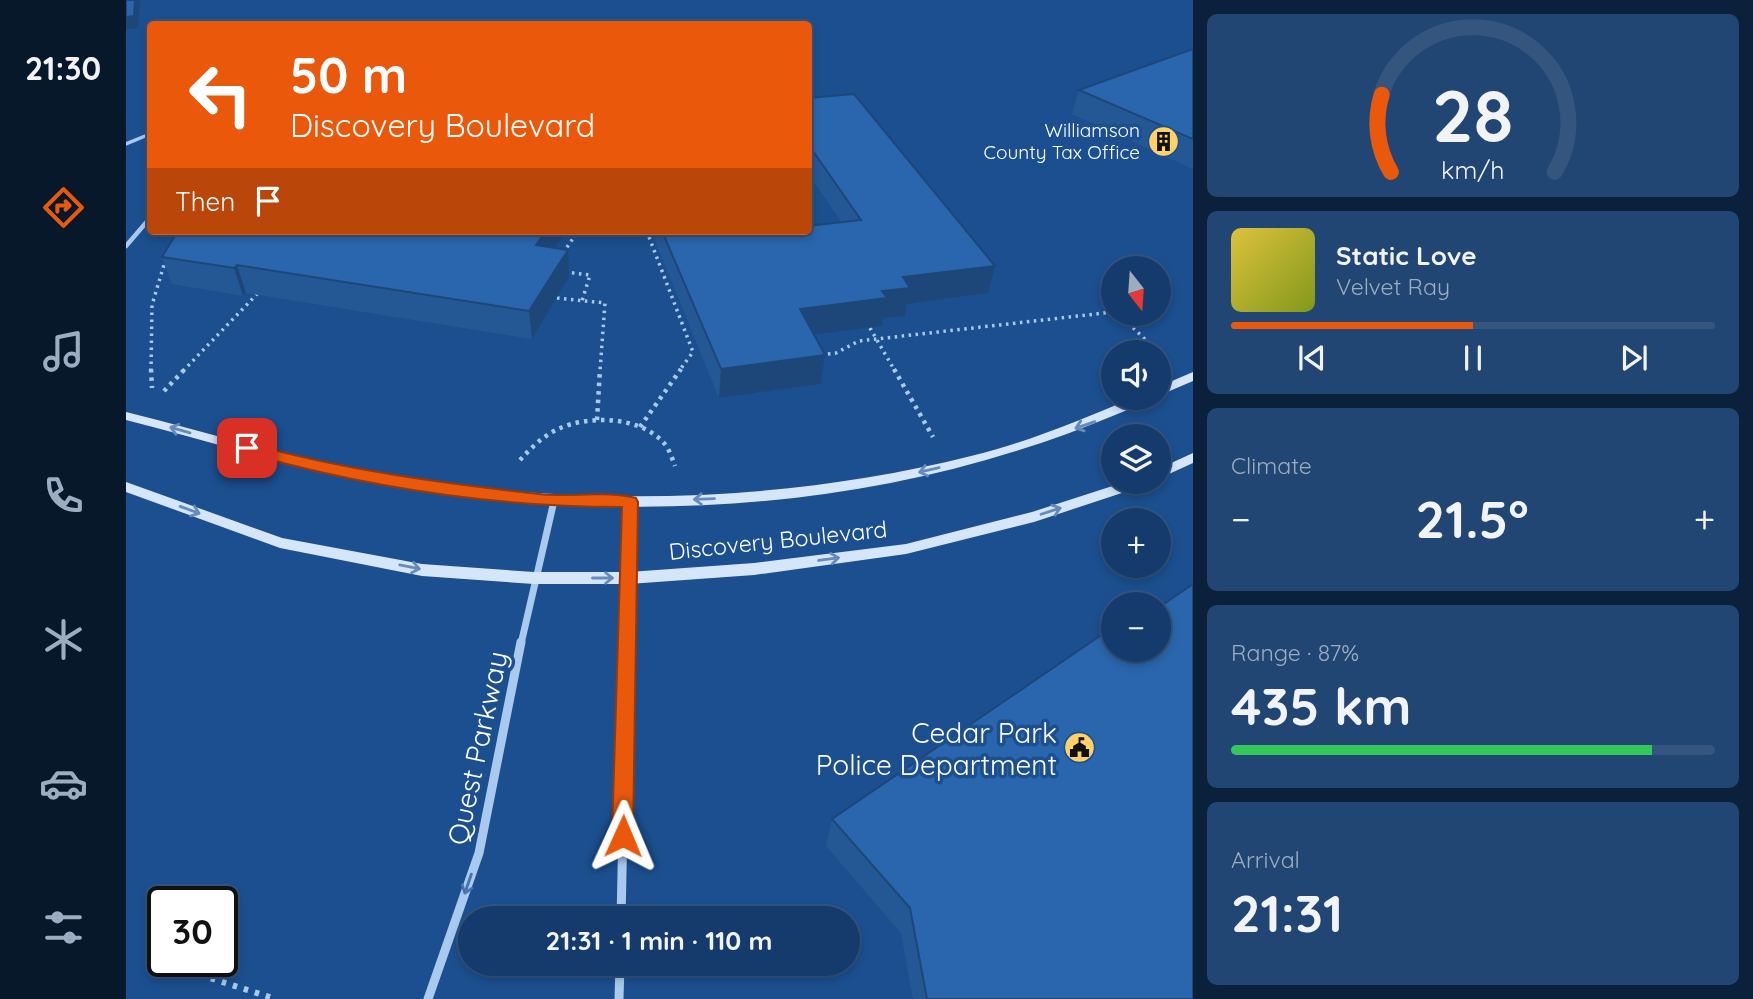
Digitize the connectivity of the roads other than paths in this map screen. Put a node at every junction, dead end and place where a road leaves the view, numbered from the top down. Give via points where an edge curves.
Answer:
1 (147, 135) edge
2 (126, 144) edge
3 (147, 222) edge
4 (126, 246) edge
5 (1193, 376) edge
6 (1171, 386) edge
7 (1120, 410) edge
8 (126, 416) edge
9 (1193, 457) edge
10 (1171, 468) edge
11 (126, 487) edge
12 (1104, 494) edge
13 (554, 501) junction
14 (630, 502) junction
15 (534, 578) junction
16 (629, 578) junction
17 (621, 906) edge
18 (620, 976) edge
19 (428, 999) edge
20 (619, 999) edge

1 - 2 lane
3 - 4 lane
5 - 6 street
7 -> 14 street, Discovery Boulevard via 1006,452 880,482 758,497
13 -> 8 street, Discovery Boulevard via 418,485 293,461
9 - 10 street
11 -> 15 street, Discovery Boulevard via 280,543 422,570
16 -> 12 street, Discovery Boulevard via 754,569 906,549
13 - 14 street, Discovery Boulevard
13 - 15 street, Quest Parkway
14 - 16 street
15 -> 16 street, Discovery Boulevard
15 -> 19 street, Quest Parkway via 479,853
16 - 17 street
18 - 20 street

